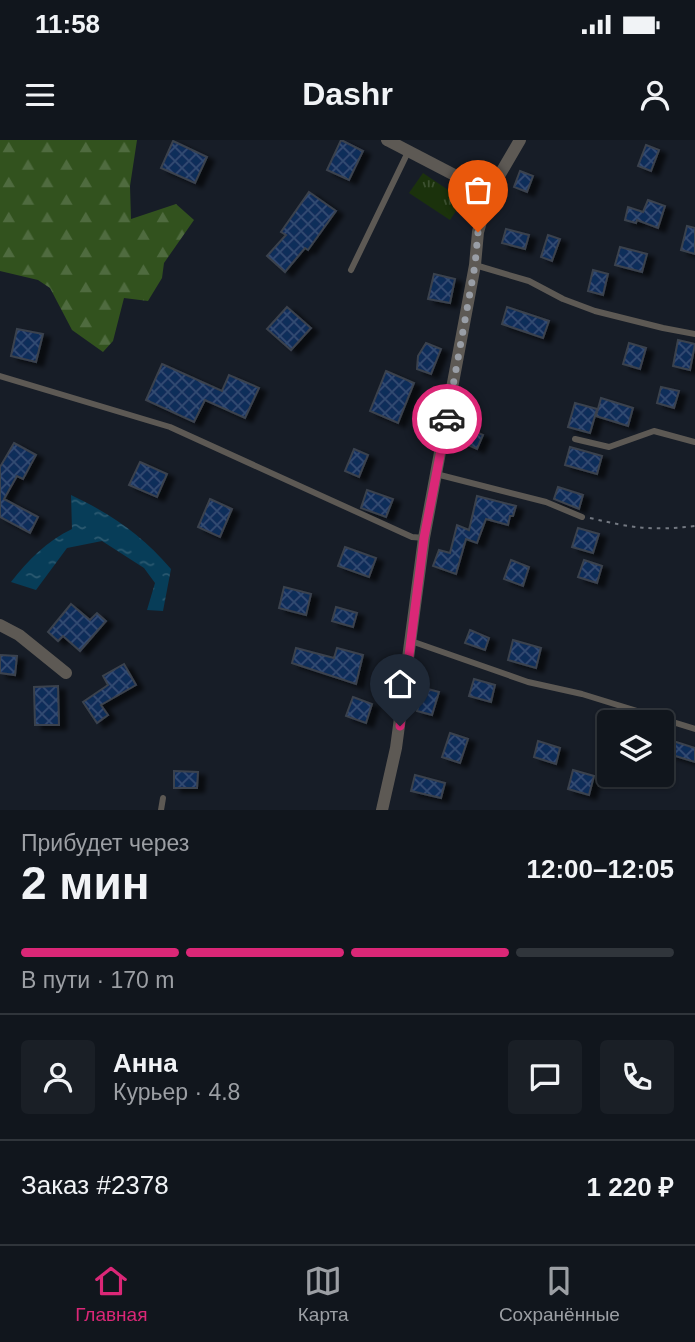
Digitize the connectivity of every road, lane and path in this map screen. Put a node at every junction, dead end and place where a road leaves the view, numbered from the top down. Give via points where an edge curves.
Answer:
1 (387, 140) edge
2 (520, 140) edge
3 (408, 152) junction
4 (489, 193) junction
5 (475, 265) junction
6 (351, 270) dead end
7 (695, 334) edge
8 (0, 376) edge
9 (575, 439) dead end
10 (695, 442) edge
11 (436, 474) junction
12 (582, 517) joint
13 (695, 526) edge
14 (424, 538) junction
15 (0, 625) edge
16 (411, 641) junction
17 (66, 673) dead end
18 (695, 729) edge
19 (163, 797) dead end
20 (161, 810) edge
21 (383, 810) edge

1 - 3 street
2 - 4 street
3 - 4 street
3 - 6 lane
4 - 5 street
5 - 7 lane via 529,281 595,310
5 - 11 street
8 - 14 lane via 170,427 412,537
9 - 10 lane via 609,447 654,432
11 - 12 lane via 546,502
11 - 14 street
12 - 13 path via 659,530
14 - 16 street
15 - 17 street
16 - 18 lane via 528,682
16 - 21 street
19 - 20 lane

